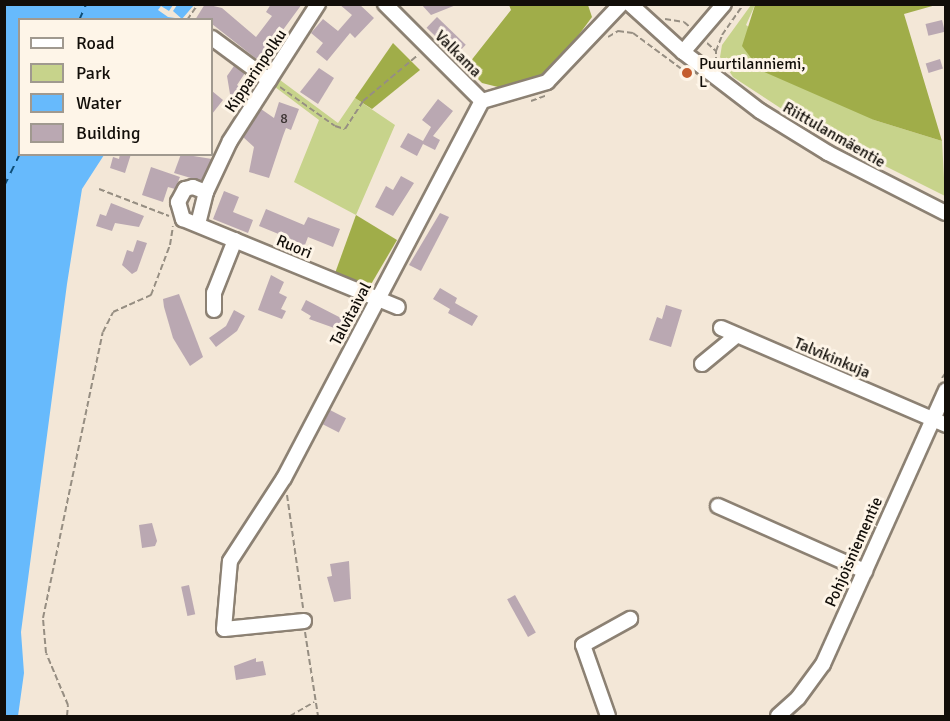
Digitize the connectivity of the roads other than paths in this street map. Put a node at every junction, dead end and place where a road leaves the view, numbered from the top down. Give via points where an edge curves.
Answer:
1 (318, 4) edge
2 (385, 4) edge
3 (621, 4) edge
4 (630, 4) edge
5 (724, 4) edge
6 (213, 39) edge
7 (683, 52) junction
8 (270, 80) junction
9 (482, 101) junction
10 (206, 192) junction
11 (945, 213) edge
12 (198, 224) junction
13 (235, 240) junction
14 (378, 299) junction
15 (398, 307) dead end
16 (214, 310) dead end
17 (721, 328) dead end
18 (737, 335) junction
19 (702, 364) dead end
20 (945, 390) edge
21 (930, 419) junction
22 (945, 425) edge
23 (718, 506) dead end
24 (865, 571) junction
25 (630, 619) dead end
26 (304, 621) road end
27 (608, 717) edge
28 (778, 717) edge

1 - 8 street, Kipparinpolku
2 - 9 street, Valkama
3 - 9 street via 547,82
4 - 7 street, Riittulanmäentie
5 - 7 street
6 - 8 street
7 - 11 street, Riittulanmäentie via 760,111 828,153
8 - 10 street, Kipparinpolku via 230,141
9 - 14 street, Talvitaival
10 - 12 street, Kipparinpolku
10 - 12 street via 188,186 178,202 183,219
12 - 13 street, Ruori
13 - 14 street, Ruori
13 - 16 street via 214,293
14 - 15 street, Ruori
14 - 26 street, Talvitaival via 284,477 230,561 224,629
17 - 18 street, Talvikinkuja
18 - 19 street
18 - 21 street, Talvikinkuja
20 - 21 street, Pohjoisniementie
21 - 22 street, Talvikinkuja
21 - 24 street, Pohjoisniementie
23 - 24 street
24 - 28 street, Pohjoisniementie via 823,664
25 - 27 street via 583,645

